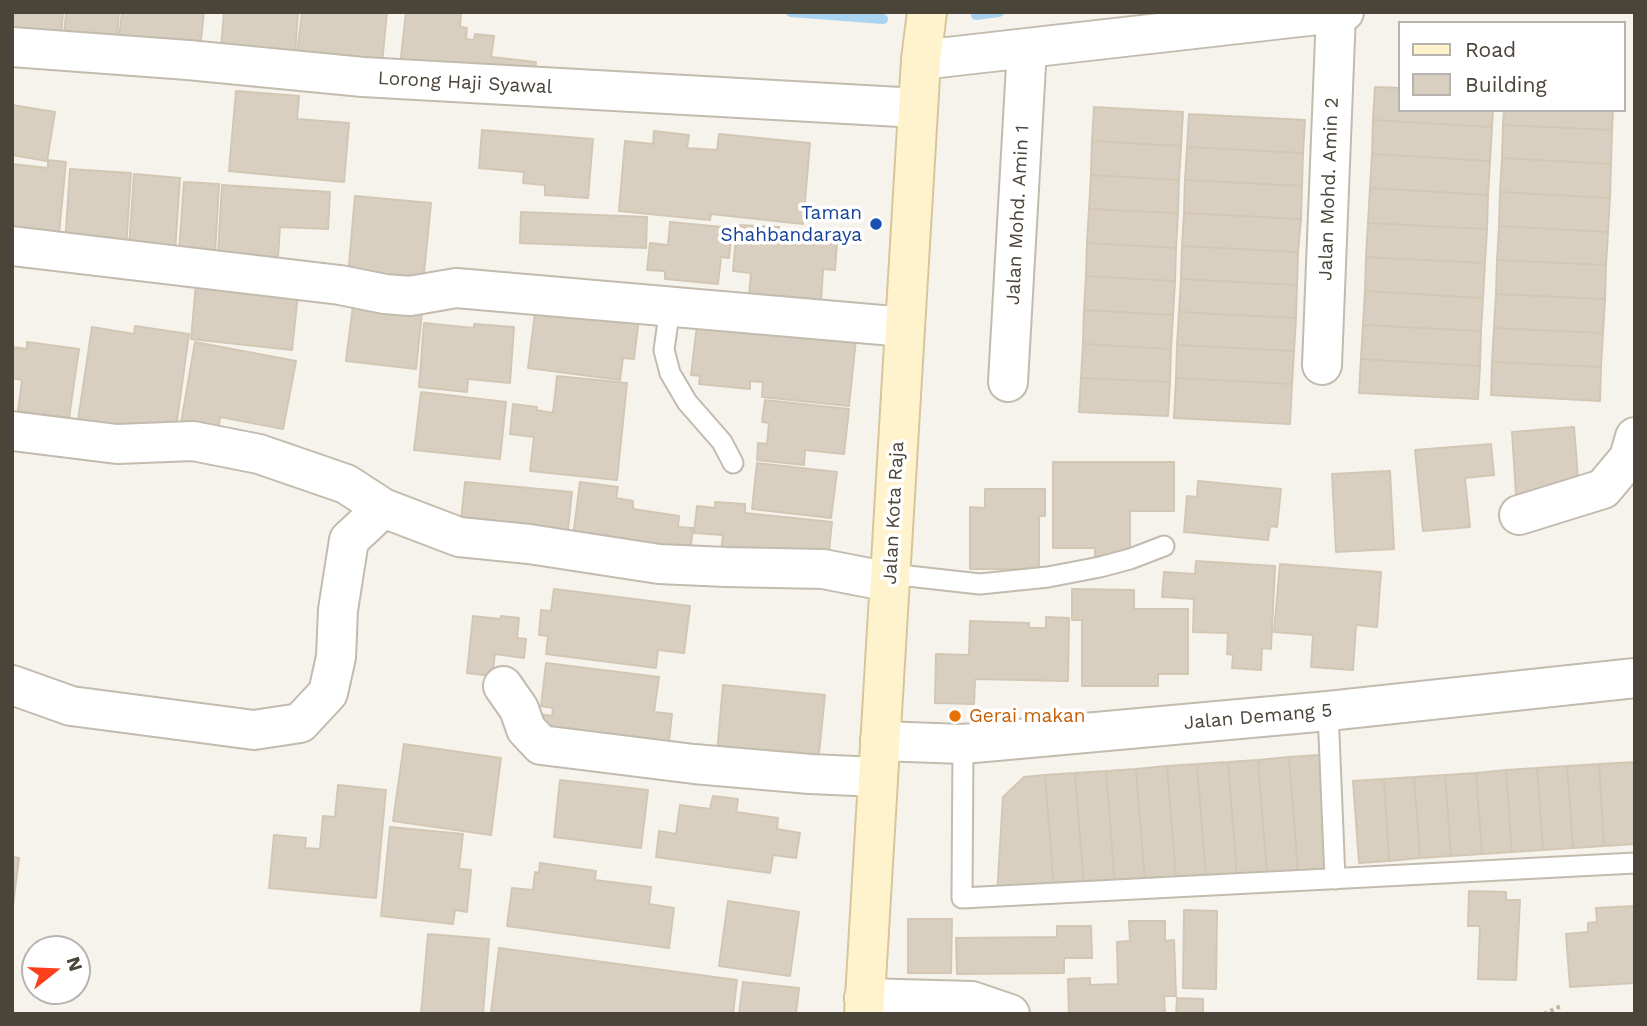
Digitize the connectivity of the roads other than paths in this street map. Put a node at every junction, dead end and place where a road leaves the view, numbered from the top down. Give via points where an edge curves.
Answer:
1 (927, 12) edge
2 (1344, 12) edge
3 (1336, 13) edge
4 (12, 47) edge
5 (1027, 48) junction
6 (921, 60) junction
7 (918, 108) junction
8 (12, 246) edge
9 (670, 307) junction
10 (905, 327) junction
11 (1322, 365) dead end
12 (1008, 382) dead end
13 (12, 431) edge
14 (1635, 437) edge
15 (733, 463) dead end
16 (383, 508) junction
17 (1519, 514) dead end
18 (1164, 546) dead end
19 (890, 578) junction
20 (1635, 678) edge
21 (12, 685) edge
22 (503, 686) dead end
23 (1328, 711) junction
24 (964, 744) junction
25 (879, 759) junction
26 (1635, 863) edge
27 (1335, 879) junction
28 (864, 1006) edge
29 (1010, 1014) edge

1 - 6 main road, Jalan Kota Raja
2 - 3 street
3 - 5 street
3 - 11 street, Jalan Mohd. Amin 2
4 - 7 street, Lorong Haji Syawal via 363,77
5 - 6 street
5 - 12 street, Jalan Mohd. Amin 1
6 - 7 main road, Jalan Kota Raja
7 - 10 main road, Jalan Kota Raja
8 - 9 street via 340,285 385,295 456,288
9 - 10 street
9 - 15 lane via 664,349 670,373
10 - 19 main road, Jalan Kota Raja
13 - 16 street via 117,444 193,441 259,454 346,484
14 - 17 street via 1629,458 1603,489
16 - 19 street via 459,537 659,564 823,569
16 - 21 street via 349,540 338,610 337,657 328,693 300,723 254,730 71,706
18 - 19 lane via 1100,567 1034,579 980,584
19 - 25 main road, Jalan Kota Raja
20 - 23 street, Jalan Demang 5
22 - 25 street, Jalan Demang 5 via 526,729 541,745 810,774
23 - 24 street, Jalan Demang 5
23 - 27 lane
24 - 25 street, Jalan Demang 5
24 - 27 lane via 962,898
25 - 28 main road, Jalan Kota Raja
26 - 27 lane
28 - 29 street via 972,1001

